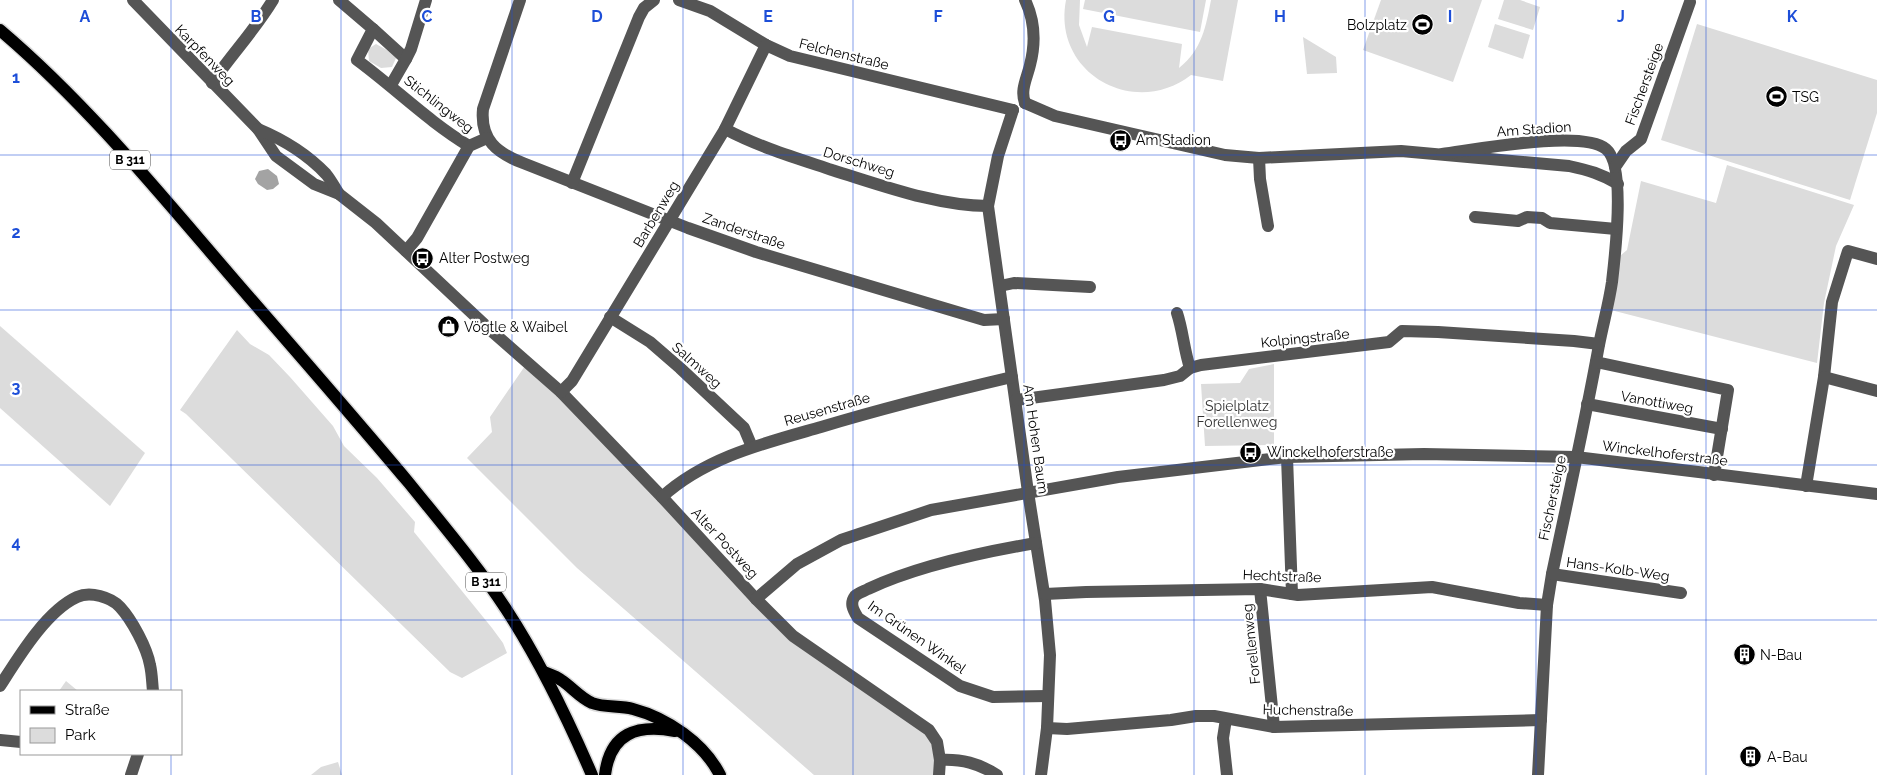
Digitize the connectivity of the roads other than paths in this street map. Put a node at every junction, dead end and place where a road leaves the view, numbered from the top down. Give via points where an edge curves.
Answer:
1 (133, 0) edge
2 (274, 0) edge
3 (339, 0) edge
4 (426, 0) edge
5 (520, 0) edge
6 (654, 0) edge
7 (679, 0) edge
8 (1025, 0) edge
9 (1690, 2) dead end
10 (373, 29) junction
11 (0, 30) edge
12 (766, 45) junction
13 (406, 59) junction
14 (212, 84) junction
15 (391, 85) junction
16 (1025, 103) junction
17 (1013, 110) junction
18 (725, 129) junction
19 (487, 138) junction
20 (469, 146) junction
21 (1442, 154) junction
22 (1259, 158) junction
23 (1615, 166) junction
24 (572, 183) junction
25 (1618, 184) junction
26 (988, 206) junction
27 (1475, 217) dead end
28 (669, 221) junction
29 (1268, 226) dead end
30 (1616, 229) junction
31 (406, 251) junction
32 (1877, 259) edge
33 (1000, 286) junction
34 (1090, 287) dead end
35 (1177, 313) dead end
36 (610, 317) junction
37 (1004, 319) junction
38 (1599, 344) junction
39 (1596, 362) junction
40 (1190, 368) junction
41 (1012, 377) junction
42 (1824, 377) junction
43 (1877, 391) edge
44 (561, 392) junction
45 (1016, 400) junction
46 (1587, 404) junction
47 (1722, 429) junction
48 (752, 446) junction
49 (1287, 457) junction
50 (1576, 457) junction
51 (1714, 475) junction
52 (1806, 486) junction
53 (1028, 492) junction
54 (1877, 494) edge
55 (662, 497) junction
56 (1036, 543) junction
57 (1552, 574) junction
58 (1260, 589) junction
59 (1681, 593) dead end
60 (1045, 594) junction
61 (1292, 594) junction
62 (756, 599) junction
63 (1547, 605) junction
64 (544, 672) junction
65 (0, 686) edge
66 (153, 690) edge
67 (1048, 696) junction
68 (1226, 719) junction
69 (1541, 720) junction
70 (1274, 727) junction
71 (1047, 728) junction
72 (680, 732) junction
73 (0, 740) edge
74 (20, 742) edge
75 (138, 755) edge
76 (940, 760) junction
77 (131, 775) edge
78 (592, 775) edge
79 (605, 775) edge
80 (720, 775) edge
81 (939, 775) edge
82 (997, 775) edge
83 (1041, 775) edge
84 (1227, 775) edge
85 (1538, 775) edge

1 - 14 street, Karpfenweg
2 - 14 street
3 - 10 street, Stichlingweg
4 - 13 street, Stichlingweg
5 - 19 street via 483,109 481,121
6 - 24 street via 639,17
7 - 12 street, Felchenstraße via 710,11
8 - 16 street via 1032,17 1034,35 1022,97
9 - 23 street, Fischersteige via 1641,139
10 - 13 street, Stichlingweg
10 - 15 street, Stichlingweg via 357,60
11 - 64 main road, B 311 via 66,90 327,385 472,562 506,609
12 - 17 street, Felchenstraße via 813,63
12 - 18 street, Barbenweg
13 - 15 street, Stichlingweg
14 - 31 street, Karpfenweg via 258,130 276,156 314,184 339,194
15 - 20 street, Stichlingweg
16 - 17 street
16 - 22 street, Am Stadion via 1055,116 1189,148
17 - 26 street, Am Hohen Baum via 998,156
18 - 26 street, Dorschweg via 782,154 872,182 967,206
18 - 28 street, Barbenweg
19 - 20 street
19 - 24 street, Zanderstraße via 514,160
20 - 31 street via 417,238
21 - 22 street, Am Stadion via 1401,151
21 - 23 street, Am Stadion via 1519,143 1581,141 1605,148 1612,155
21 - 25 street, Am Stadion via 1554,164 1589,170
22 - 29 street
23 - 25 street, Fischersteige
24 - 28 street, Zanderstraße
25 - 30 street, Fischersteige
26 - 33 street, Am Hohen Baum
27 - 30 street via 1518,221 1527,217 1542,218 1550,223
28 - 36 street, Barbenweg
28 - 37 street, Zanderstraße via 756,252 938,307 984,320
30 - 38 street, Fischersteige via 1611,283
31 - 44 street, Alter Postweg
32 - 42 street via 1848,251 1832,302
33 - 34 street via 1014,283
33 - 37 street, Am Hohen Baum
35 - 40 street
36 - 44 street, Barbenweg via 572,381
36 - 48 street, Salmweg via 650,342 680,368 744,428
37 - 41 street, Am Hohen Baum
38 - 39 street, Fischersteige
38 - 40 street, Kolpingstraße via 1402,331 1389,342
39 - 46 street, Fischersteige
39 - 47 street via 1728,390
40 - 45 street, Kolpingstraße via 1180,376 1164,380
41 - 45 street, Am Hohen Baum
41 - 48 street, Reusenstraße via 924,397
42 - 43 street
42 - 52 street
44 - 55 street, Alter Postweg
45 - 53 street, Am Hohen Baum
46 - 47 street, Vanottiweg
46 - 50 street, Fischersteige
47 - 51 street
48 - 55 street, Reusenstraße via 716,462 674,486
49 - 50 street, Winckelhoferstraße via 1424,454
49 - 53 street, Winckelhoferstraße via 1142,473
49 - 61 street
50 - 51 street, Winckelhoferstraße
50 - 57 street, Fischersteige
51 - 52 street, Winckelhoferstraße
52 - 54 street, Winckelhoferstraße
53 - 56 street, Am Hohen Baum
53 - 62 street, Winckelhoferstraße via 931,510 841,540 797,564
55 - 62 street, Alter Postweg
56 - 60 street, Am Hohen Baum
56 - 67 street, Im Grünen Winkel via 974,556 883,582 856,595 852,603 858,618 960,686 993,696
57 - 59 street, Hans-Kolb-Weg
57 - 63 street, Fischersteige
58 - 60 street, Hechtstraße
58 - 61 street, Hechtstraße
58 - 70 street, Forellenweg
60 - 67 street, Am Hohen Baum via 1050,655
61 - 63 street, Hechtstraße via 1432,587
62 - 76 street, Alter Postweg via 794,636 929,730 937,742
63 - 69 street, Fischersteige
64 - 72 main road via 594,704 632,709 657,718
64 - 78 main road, B 311
65 - 66 street via 27,645 54,614 78,596 96,594 119,606 135,630 150,663
67 - 71 street, Am Hohen Baum
68 - 70 street, Huchenstraße
68 - 71 street, Huchenstraße via 1196,716 1083,728
68 - 84 street via 1223,738
69 - 70 street, Huchenstraße
69 - 85 street, Fischersteige
71 - 83 street, Am Hohen Baum
72 - 79 main road via 635,730 614,747
72 - 80 main road via 698,746
73 - 74 street
75 - 77 street
76 - 81 street, Alter Postweg
76 - 82 street via 971,762

